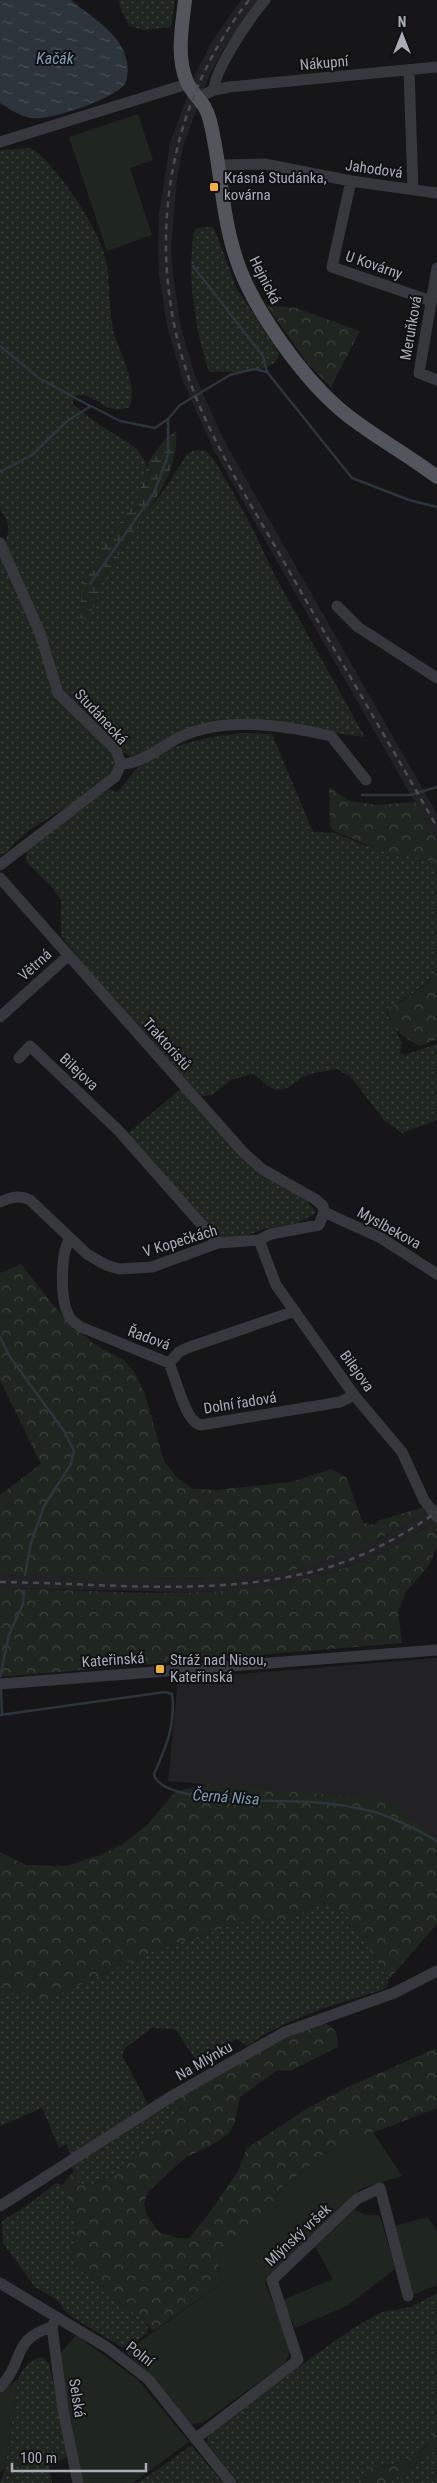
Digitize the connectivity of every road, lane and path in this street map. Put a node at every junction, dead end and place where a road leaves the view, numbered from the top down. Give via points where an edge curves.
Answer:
1 (185, 0) edge
2 (265, 0) edge
3 (437, 67) edge
4 (409, 70) junction
5 (187, 84) junction
6 (214, 90) junction
7 (200, 97) junction
8 (0, 142) edge
9 (218, 165) junction
10 (351, 181) junction
11 (413, 189) junction
12 (437, 193) edge
13 (437, 268) edge
14 (431, 301) junction
15 (437, 380) edge
16 (437, 477) edge
17 (0, 543) edge
18 (337, 606) dead end
19 (437, 678) edge
20 (121, 764) junction
21 (366, 780) dead end
22 (0, 866) edge
23 (0, 878) edge
24 (68, 956) junction
25 (0, 1017) edge
26 (19, 1058) dead end
27 (0, 1202) edge
28 (324, 1212) junction
29 (70, 1238) junction
30 (259, 1240) junction
31 (218, 1243) junction
32 (437, 1274) edge
33 (295, 1311) junction
34 (170, 1363) junction
35 (354, 1395) junction
36 (437, 1517) edge
37 (437, 1650) edge
38 (0, 1684) edge
39 (437, 1971) edge
40 (0, 2206) edge
41 (0, 2284) edge
42 (408, 2296) dead end
43 (54, 2323) junction
44 (0, 2387) edge
45 (195, 2439) junction
46 (78, 2483) edge
47 (231, 2483) edge

1 - 5 main road via 181,52
2 - 6 street via 252,15 227,59
3 - 4 street, Nákupní
4 - 6 street, Nákupní
4 - 11 street
5 - 7 main road, Hejnická
5 - 8 street
6 - 7 street, Nákupní
7 - 9 main road, Hejnická via 210,121
9 - 10 street, Jahodová via 265,164
9 - 16 main road, Hejnická via 228,234 241,274 289,351 332,402
10 - 11 street, Jahodová
10 - 14 street, U Kovárny via 332,267
11 - 12 street, Jahodová
13 - 14 street, Meruňková
14 - 15 street, Meruňková via 419,373
17 - 20 street, Studánecká via 40,633 58,693 116,750
18 - 19 street via 358,627
20 - 21 street via 132,764 181,736 217,726 261,724 331,736
20 - 22 street, Studánecká via 115,778
23 - 24 street, Traktoristů
24 - 25 street, Větrná
24 - 28 street, Traktoristů via 243,1152 262,1169 315,1199 323,1206
26 - 31 street, Bilejova via 30,1046 119,1131
27 - 29 street, V Kopečkách via 12,1196 30,1200
28 - 30 street, V Kopečkách via 319,1224 270,1234
28 - 32 street, Myslbekova via 380,1238
29 - 31 street, V Kopečkách via 96,1260 126,1270 152,1266
29 - 34 street, Řadová via 64,1247 63,1300 70,1318 81,1327
30 - 31 street, V Kopečkách
30 - 33 street, Bilejova via 276,1285
33 - 34 street, Řadová via 187,1348
33 - 35 street, Bilejova
34 - 35 street, Dolní řadová via 189,1417 201,1425 340,1402
35 - 36 street, Bilejova via 402,1452 424,1500
37 - 38 street, Kateřinská
39 - 40 street, Na Mlýnku via 394,1993 285,2032 172,2096
41 - 43 street, Polní
42 - 45 street, Mlýnský vršek via 380,2188 357,2199 272,2280 298,2360
43 - 44 street via 25,2340 13,2370
43 - 45 street, Polní via 108,2348 148,2379
43 - 46 street, Selská via 63,2410
45 - 47 street, Polní

